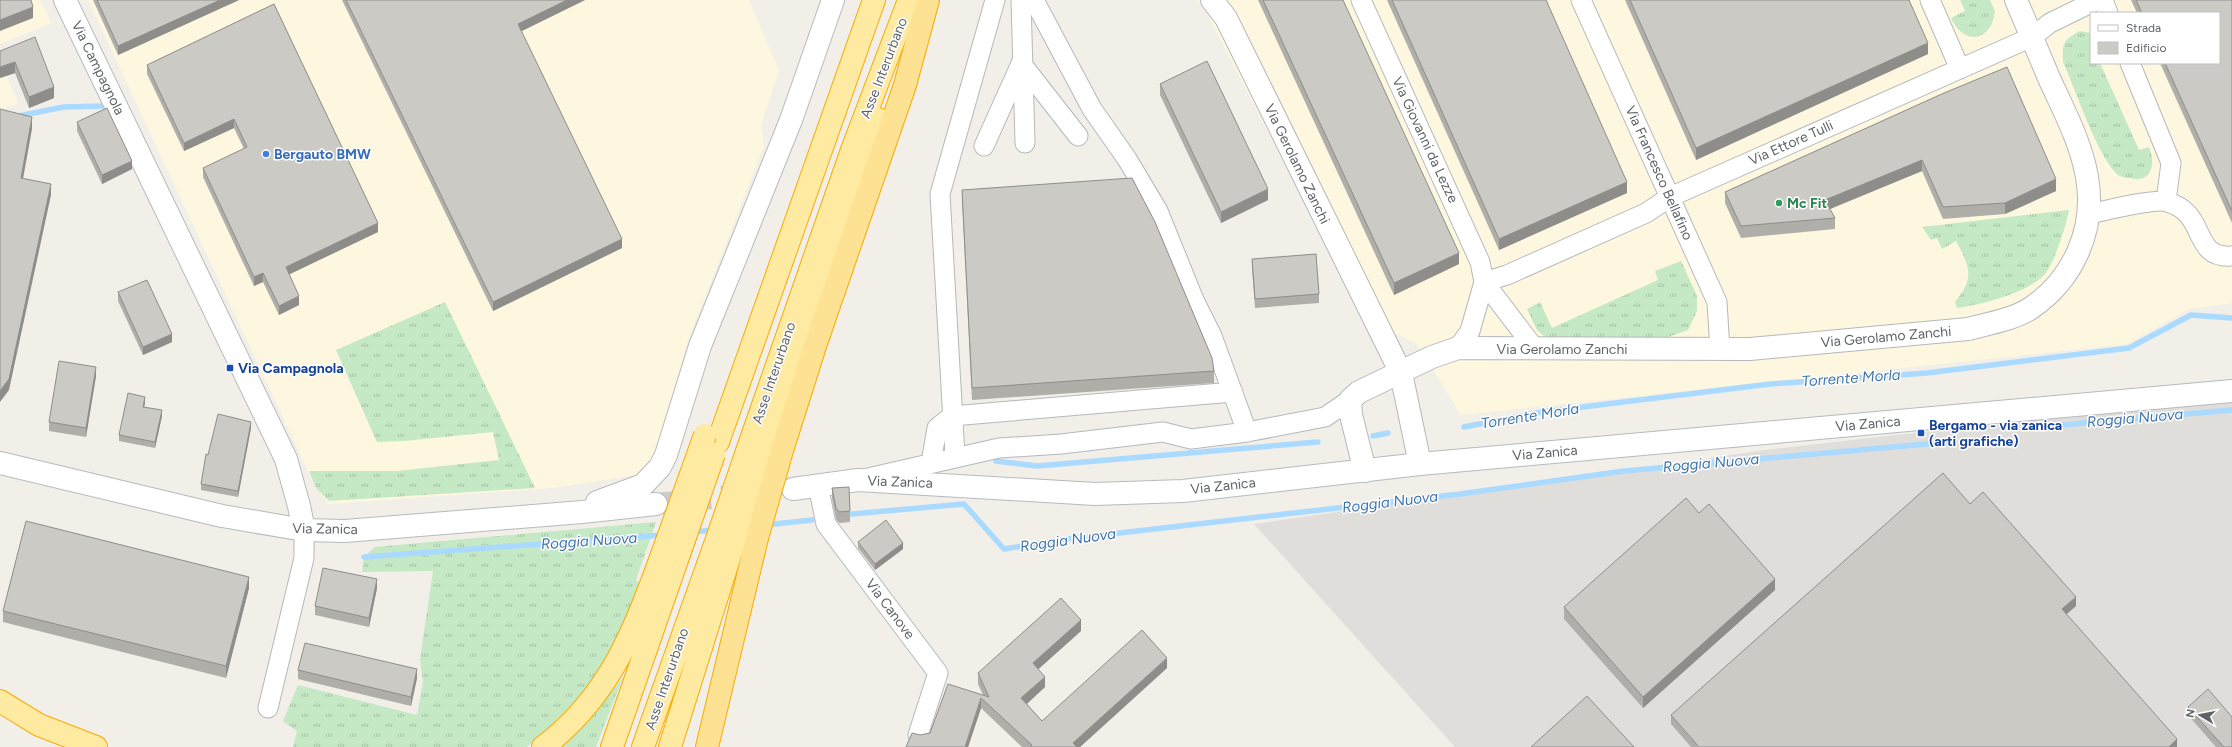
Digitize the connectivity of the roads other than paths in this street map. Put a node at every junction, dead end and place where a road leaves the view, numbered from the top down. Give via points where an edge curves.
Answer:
1 (65, 0) edge
2 (833, 0) edge
3 (874, 0) edge
4 (910, 0) edge
5 (928, 0) edge
6 (995, 0) edge
7 (1021, 0) edge
8 (1034, 0) edge
9 (1212, 0) edge
10 (1361, 0) edge
11 (1581, 0) edge
12 (1930, 0) edge
13 (2016, 0) edge
14 (2097, 0) edge
15 (2103, 0) edge
16 (2108, 12) edge
17 (2032, 37) junction
18 (1021, 63) junction
19 (2130, 64) edge
20 (1960, 69) junction
21 (1078, 136) dead end
22 (1025, 144) dead end
23 (984, 146) dead end
24 (1670, 197) junction
25 (2166, 201) junction
26 (2089, 214) junction
27 (2232, 256) edge
28 (1484, 282) junction
29 (1458, 348) junction
30 (1535, 348) junction
31 (1720, 350) junction
32 (1401, 373) junction
33 (2232, 391) edge
34 (1232, 392) junction
35 (1350, 400) junction
36 (952, 416) junction
37 (1247, 432) junction
38 (765, 451) junction
39 (955, 456) junction
40 (931, 462) junction
41 (0, 463) edge
42 (1420, 464) junction
43 (1365, 471) junction
44 (858, 480) junction
45 (818, 486) junction
46 (793, 489) dead end
47 (656, 504) tunnel mouth
48 (582, 512) junction
49 (304, 530) junction
50 (726, 537) junction
51 (676, 540) junction
52 (0, 701) edge
53 (268, 708) dead end
54 (918, 735) edge
55 (671, 743) edge
56 (96, 747) edge
57 (543, 747) edge
58 (612, 747) edge
59 (644, 747) edge
60 (707, 747) edge

1 - 49 main road, Via Campagnola via 286,459
2 - 48 main road via 791,120 700,346 660,468 643,485 600,500
3 - 51 highway, Asse Interurbano, bridge via 745,361 712,438
4 - 38 highway, Asse Interurbano via 889,57 881,108 869,153
5 - 38 highway via 905,85 816,343
6 - 36 street via 940,194
7 - 18 street
8 - 34 street via 1092,109 1127,159 1158,211
9 - 32 main road, Via Gerolamo Zanchi via 1226,18
10 - 28 street, Via Giovanni da Lezze via 1480,262
11 - 24 street, Via Francesco Bellafino
12 - 20 street
13 - 17 main road, Via Gerolamo Zanchi
14 - 17 street, Via Ettore Tulli via 2050,24
15 - 16 street
17 - 20 street, Via Ettore Tulli
17 - 26 main road, Via Gerolamo Zanchi via 2072,128 2087,177
18 - 21 street
18 - 22 street
18 - 23 street
19 - 25 street via 2171,163
20 - 24 street, Via Ettore Tulli
24 - 28 street, Via Ettore Tulli via 1646,213 1507,275
24 - 31 street, Via Francesco Bellafino via 1717,302
25 - 26 street
25 - 27 street via 2183,208 2194,221 2209,251 2220,257
26 - 31 main road, Via Gerolamo Zanchi via 2080,250 2064,277 2030,309 1998,321 1946,331 1780,347
28 - 29 street, Via Giovanni da Lezze via 1470,331
28 - 30 street, Via Giovanni da Lezze
29 - 30 main road, Via Gerolamo Zanchi
29 - 32 main road, Via Gerolamo Zanchi via 1432,357
30 - 31 main road, Via Gerolamo Zanchi
32 - 35 main road, Via Gerolamo Zanchi via 1359,392
32 - 42 main road, Via Gerolamo Zanchi
33 - 42 main road, Via Zanica
34 - 36 street
34 - 37 street
35 - 37 street, Via Zanica via 1325,417
35 - 43 main road via 1351,415
36 - 39 street
36 - 40 street via 937,428
37 - 39 street, Via Zanica via 1191,439 1163,432 1061,444 999,448
38 - 50 highway, Asse Interurbano, bridge
38 - 60 highway, bridge via 757,538
39 - 40 street, Via Zanica
40 - 44 street, Via Zanica
41 - 49 main road, Via Zanica via 222,516
42 - 43 main road, Via Zanica
43 - 44 main road, Via Zanica via 1183,491 1127,494
44 - 45 main road, Via Zanica
45 - 46 main road, Via Zanica
45 - 54 street, Via Canove via 824,516 938,672
47 - 48 main road, Via Zanica
48 - 49 main road, Via Zanica via 345,531
49 - 53 street via 304,558
50 - 55 highway
50 - 59 highway, Asse Interurbano
51 - 57 highway via 644,601 616,666 587,707
51 - 58 highway, Asse Interurbano
52 - 56 highway via 39,725

